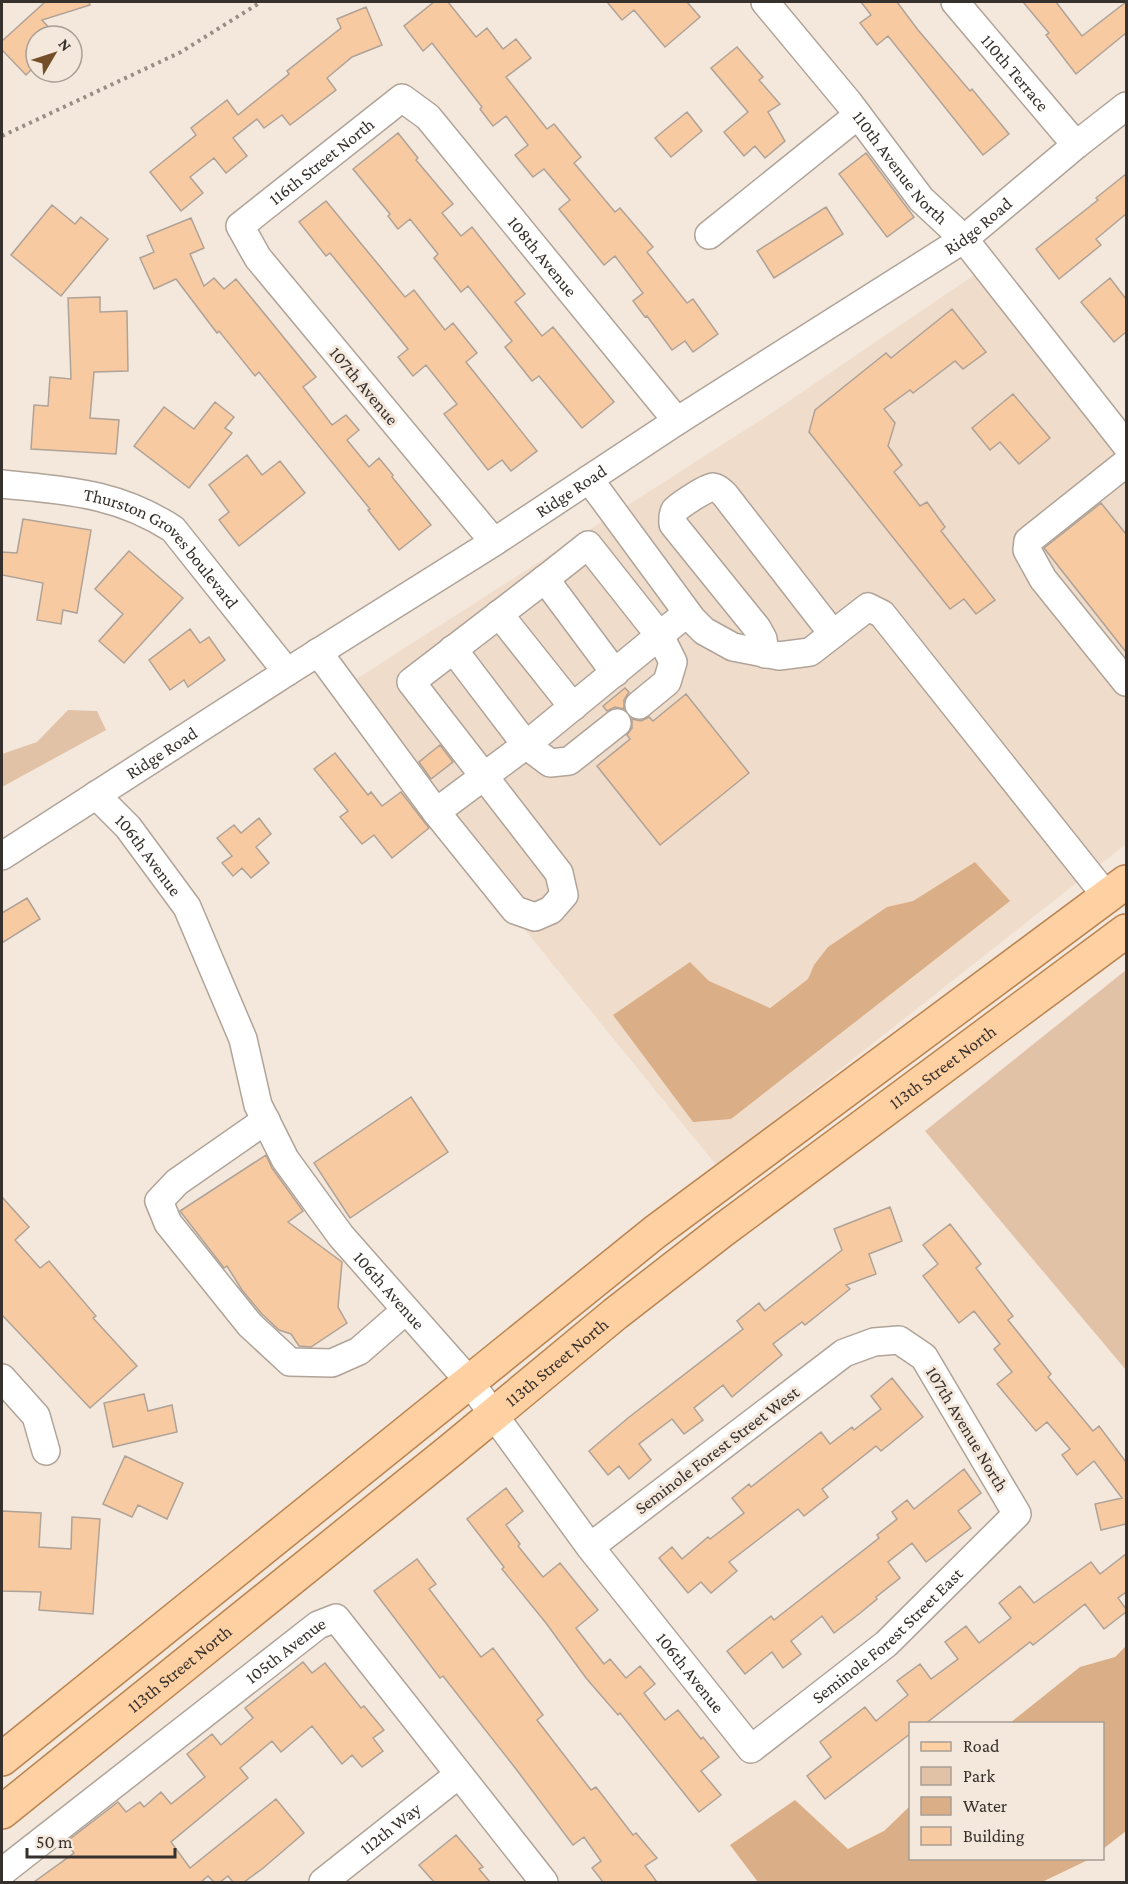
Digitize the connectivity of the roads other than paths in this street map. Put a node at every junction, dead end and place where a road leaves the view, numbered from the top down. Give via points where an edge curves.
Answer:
1 (765, 2) edge
2 (955, 2) edge
3 (402, 98) joint
4 (1126, 106) edge
5 (858, 115) junction
6 (1076, 145) junction
7 (240, 226) joint
8 (709, 235) dead end
9 (964, 239) junction
10 (677, 421) junction
11 (1126, 445) edge
12 (1126, 463) edge
13 (589, 479) junction
14 (2, 484) edge
15 (494, 543) junction
16 (545, 579) junction
17 (499, 614) junction
18 (687, 614) junction
19 (833, 634) junction
20 (660, 636) junction
21 (453, 649) junction
22 (318, 652) junction
23 (765, 654) junction
24 (287, 672) junction
25 (615, 673) junction
26 (1126, 682) edge
27 (639, 705) dead end
28 (573, 707) junction
29 (617, 723) dead end
30 (526, 745) junction
31 (484, 776) junction
32 (96, 795) junction
33 (435, 812) junction
34 (2, 856) edge
35 (1117, 890) edge
36 (1126, 931) edge
37 (266, 1120) junction
38 (406, 1310) junction
39 (844, 1353) joint
40 (2, 1378) edge
41 (469, 1381) junction
42 (493, 1415) junction
43 (45, 1451) dead end
44 (1017, 1514) joint
45 (590, 1546) junction
46 (751, 1749) joint
47 (2, 1759) edge
48 (458, 1774) junction
49 (2, 1812) edge
50 (2, 1872) edge
51 (323, 1882) edge
52 (543, 1882) edge

1 - 5 street, 110th Avenue North
2 - 6 street, 110th Terrace
3 - 7 street, 116th Street North
3 - 10 street, 108th Avenue via 428,117
4 - 6 street, Ridge Road
5 - 8 street
5 - 9 street, 110th Avenue North via 921,199
6 - 9 street, Ridge Road
7 - 15 street, 107th Avenue via 258,258
9 - 10 street, Ridge Road
9 - 11 street, 110th Avenue North
10 - 13 street, Ridge Road
12 - 26 street via 1028,541 1027,550 1043,579
13 - 15 street, Ridge Road
13 - 18 street
14 - 24 street, Thurston Groves boulevard via 88,494 123,503 173,529
15 - 22 street, Ridge Road
16 - 17 street
16 - 20 street via 588,545
16 - 25 street
17 - 21 street
17 - 28 street
18 - 20 street
18 - 23 street via 704,631 733,647
19 - 23 street via 810,652
19 - 23 street via 725,495 712,487 676,510 673,524 757,628
19 - 35 street via 868,607 882,614
20 - 25 street
20 - 27 street via 673,662 667,682
21 - 30 street
21 - 31 street via 411,682
22 - 24 street, Ridge Road
22 - 33 street
24 - 32 street, Ridge Road
25 - 28 street
28 - 30 street
29 - 30 street via 570,761 550,763
30 - 31 street
31 - 33 street
31 - 33 street via 559,873 564,896 551,910 535,917 515,910
32 - 34 street, Ridge Road
32 - 37 street, 106th Avenue via 128,827 187,907 243,1039 258,1106
35 - 41 main road via 656,1232
36 - 42 main road, 113th Street North via 723,1230
37 - 38 street, 106th Avenue via 285,1159 341,1236
37 - 38 street via 177,1182 159,1201 168,1223 250,1325 290,1362 332,1363 359,1351
38 - 41 street, 106th Avenue
39 - 44 street, 107th Avenue North via 874,1341 899,1340 924,1357
39 - 45 street, Seminole Forest Street West
40 - 43 street via 36,1416
41 - 42 street, 106th Avenue
41 - 47 main road
42 - 45 street, 106th Avenue
42 - 49 main road, 113th Street North
44 - 46 street, Seminole Forest Street East via 886,1644
45 - 46 street, 106th Avenue
48 - 50 street, 105th Avenue via 336,1618 318,1625
48 - 51 street, 112th Way
48 - 52 street, 105th Avenue

